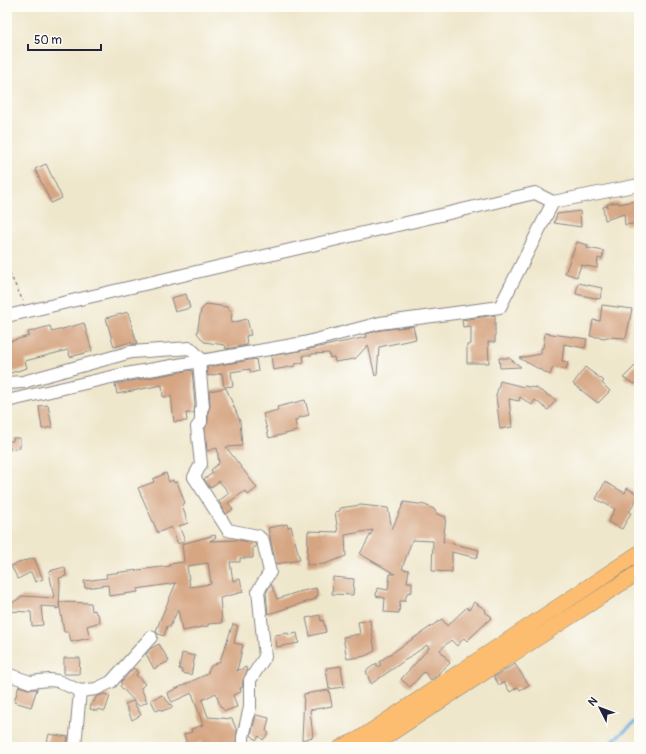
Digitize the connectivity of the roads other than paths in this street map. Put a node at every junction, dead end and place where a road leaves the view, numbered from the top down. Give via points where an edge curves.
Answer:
1 (639, 185) edge
2 (553, 202) junction
3 (7, 316) edge
4 (201, 361) junction
5 (7, 383) edge
6 (7, 402) edge
7 (639, 553) edge
8 (639, 572) edge
9 (152, 637) dead end
10 (7, 674) edge
11 (80, 691) junction
12 (75, 747) edge
13 (243, 747) edge
14 (341, 747) edge
15 (370, 747) edge

1 - 2 street
2 - 3 street via 535,193
2 - 4 street via 500,307 380,323 304,343
4 - 5 street via 190,348 131,352 23,382
4 - 6 street via 120,375
4 - 13 street via 203,406 201,422 197,427 201,464 194,477 228,530 258,536 263,541 270,572 258,591 265,657 250,680 250,707
7 - 14 main road via 359,740
8 - 15 main road
9 - 11 street via 111,682 96,689
10 - 11 street via 30,682 58,681
11 - 12 street

